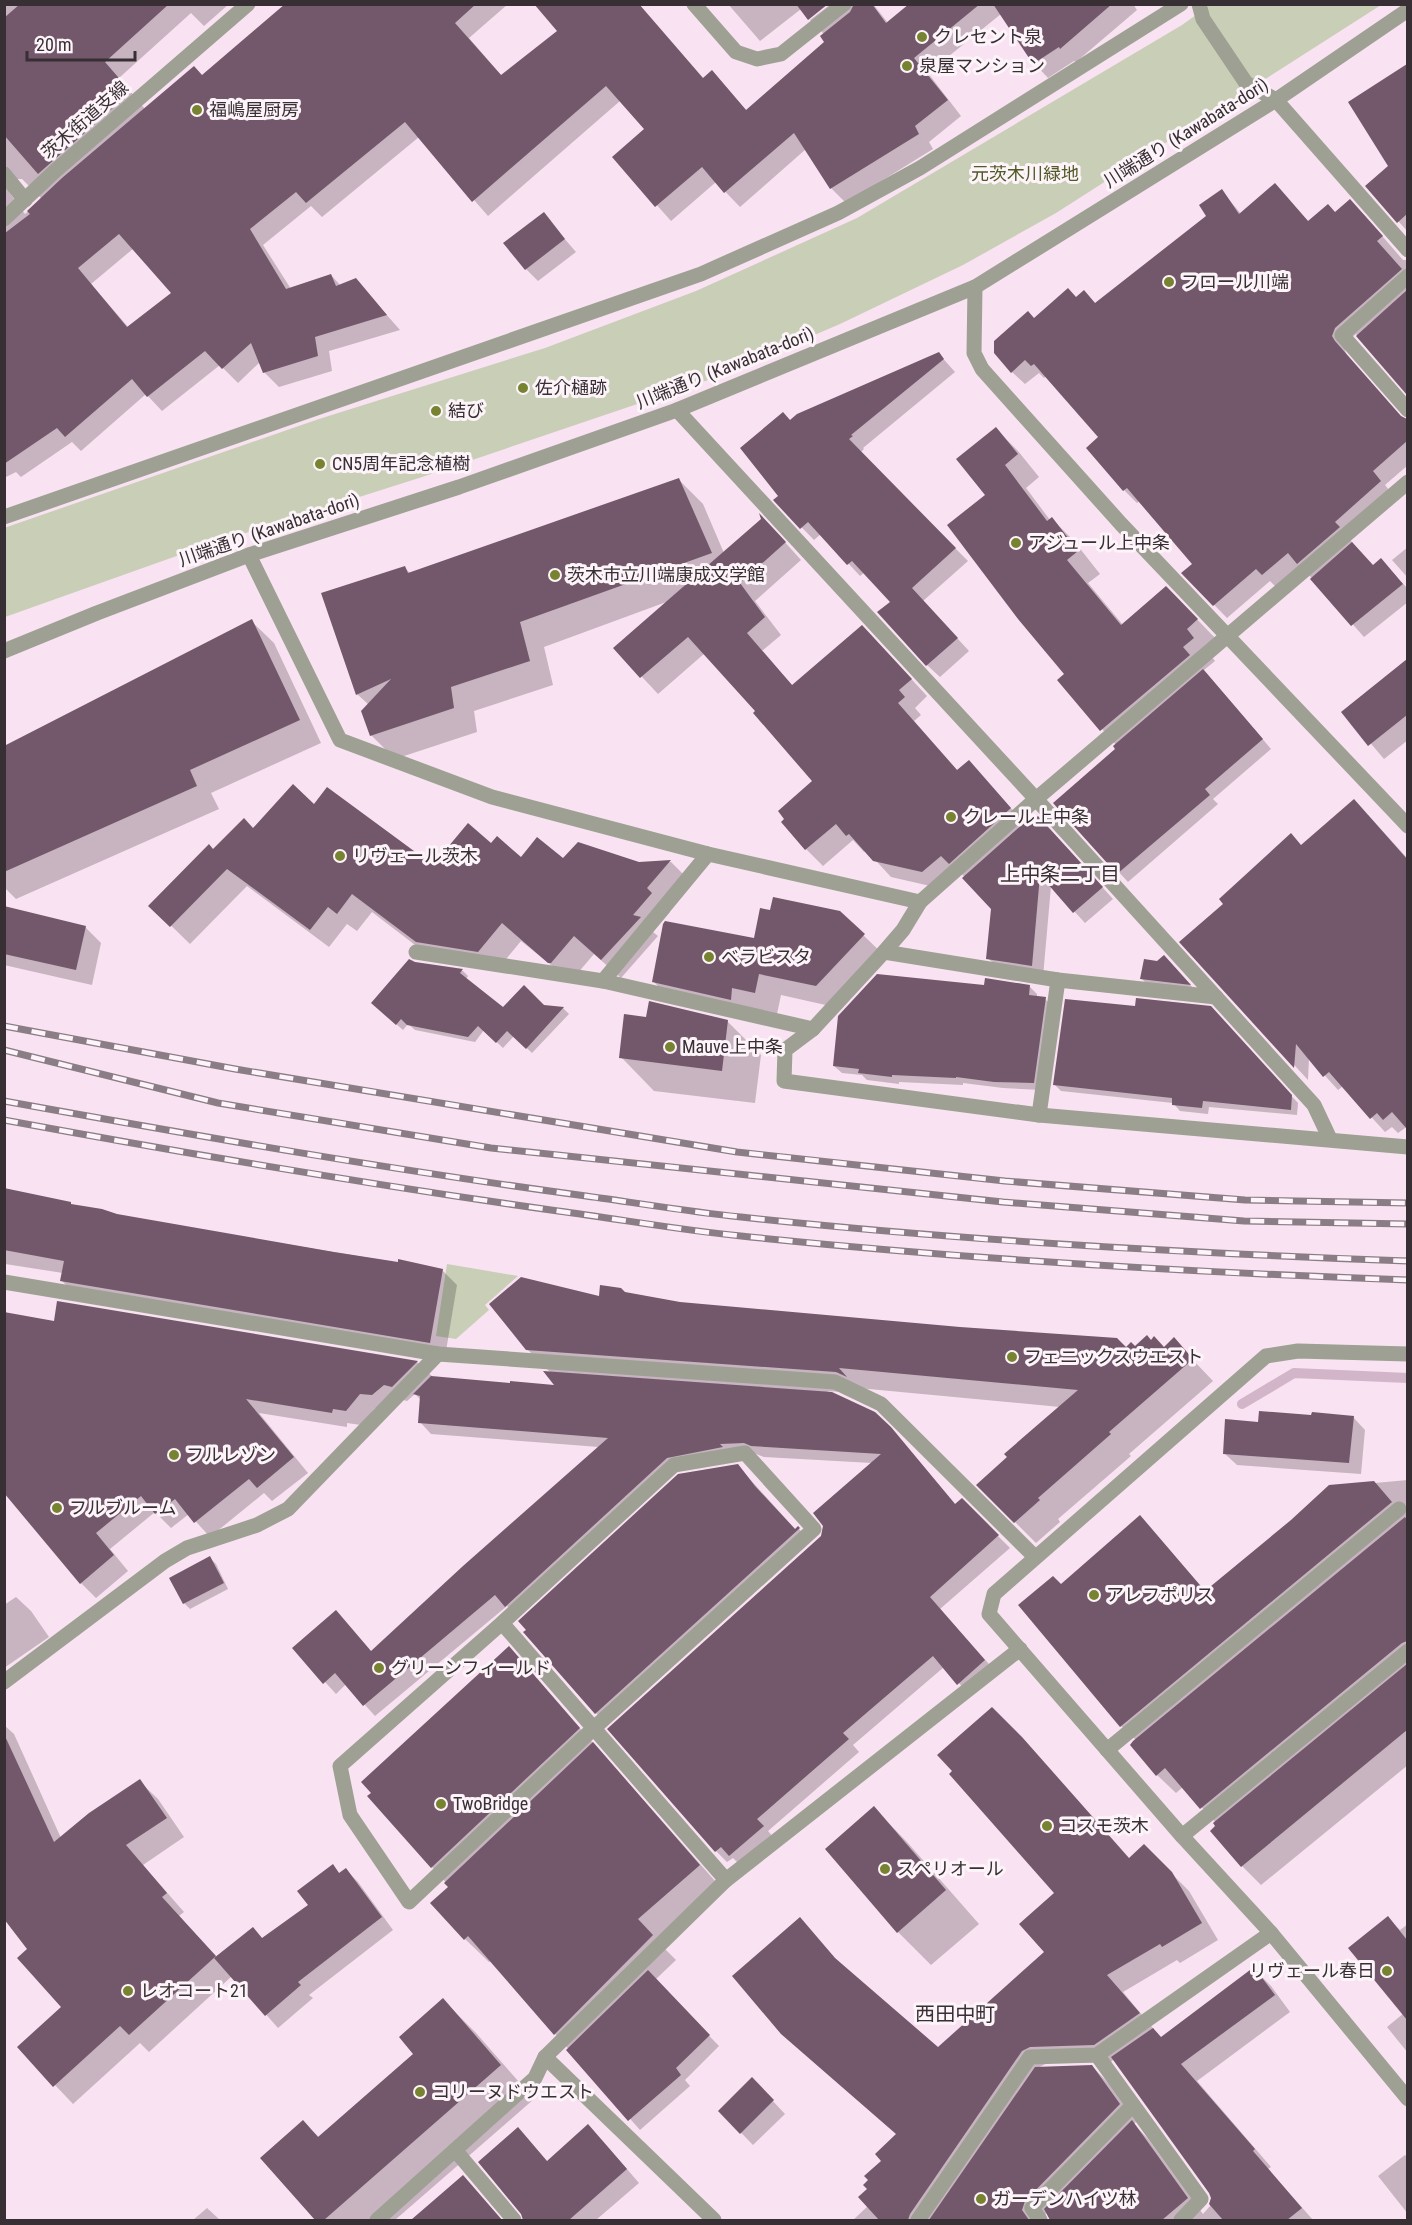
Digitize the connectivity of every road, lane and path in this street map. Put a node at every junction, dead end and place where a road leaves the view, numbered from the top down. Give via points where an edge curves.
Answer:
1 (248, 4) edge
2 (694, 4) edge
3 (844, 4) edge
4 (1181, 4) edge
5 (1199, 4) edge
6 (1407, 10) edge
7 (1276, 100) junction
8 (4, 174) edge
9 (25, 200) junction
10 (4, 219) edge
11 (1407, 250) edge
12 (1407, 276) edge
13 (975, 287) junction
14 (677, 410) junction
15 (1407, 410) edge
16 (1407, 482) edge
17 (4, 517) edge
18 (249, 555) junction
19 (1228, 636) junction
20 (4, 651) edge
21 (1035, 799) junction
22 (1407, 826) edge
23 (708, 854) junction
24 (920, 902) junction
25 (416, 952) dead end
26 (884, 952) junction
27 (1058, 980) junction
28 (603, 981) junction
29 (1216, 997) junction
30 (813, 1029) junction
31 (1039, 1115) junction
32 (1330, 1139) junction
33 (1407, 1147) edge
34 (4, 1282) edge
35 (438, 1354) junction
36 (1407, 1354) edge
37 (1399, 1509) dead end
38 (1035, 1557) junction
39 (502, 1623) junction
40 (1020, 1649) junction
41 (1407, 1651) edge
42 (4, 1682) edge
43 (594, 1728) junction
44 (1107, 1750) junction
45 (1182, 1836) junction
46 (726, 1880) junction
47 (1271, 1933) junction
48 (1097, 2055) junction
49 (545, 2057) junction
50 (1407, 2099) edge
51 (1133, 2105) junction
52 (455, 2150) junction
53 (377, 2220) edge
54 (514, 2220) edge
55 (714, 2220) edge
56 (918, 2220) edge
57 (1040, 2220) edge
58 (1181, 2220) edge

1 - 9 street, 茨木街道支線
2 - 3 street via 736,52 757,59 782,54
4 - 17 street via 920,168 838,213 701,274
5 - 7 street via 1203,20 1246,83
6 - 7 street, 川端通り (Kawabata-dori)
7 - 11 street
7 - 13 street, 川端通り (Kawabata-dori)
8 - 9 street
9 - 10 street, 茨木街道支線
12 - 15 street via 1342,334
13 - 14 street, 川端通り (Kawabata-dori)
13 - 19 street via 974,353 982,369
14 - 18 street, 川端通り (Kawabata-dori)
14 - 21 street
16 - 19 street
18 - 20 street, 川端通り (Kawabata-dori)
18 - 23 street via 340,740 492,797
19 - 21 street
19 - 22 street
21 - 24 street
21 - 29 street
23 - 24 street
23 - 28 street
24 - 26 street
25 - 28 street
26 - 27 street
26 - 30 street
27 - 29 street
27 - 31 street
28 - 30 street
29 - 32 street via 1314,1105
30 - 31 street via 785,1050 784,1081
31 - 32 street
32 - 33 street
34 - 35 street
35 - 38 street via 835,1382 881,1404
35 - 42 street via 288,1509 165,1560
36 - 38 street via 1298,1352 1266,1356
37 - 44 street
38 - 40 street via 994,1594 989,1614
39 - 43 street
39 - 43 street via 340,1766 350,1815 409,1902
39 - 43 street via 674,1465 745,1453 814,1529
40 - 44 street
40 - 46 street
41 - 45 street
43 - 46 street
44 - 45 street
45 - 47 street
46 - 49 street
47 - 48 street
47 - 50 street
48 - 51 street
48 - 56 street via 1030,2057
49 - 52 street via 535,2078
49 - 55 street
51 - 57 street via 1032,2208
51 - 58 street via 1201,2199
52 - 53 street
52 - 54 street

